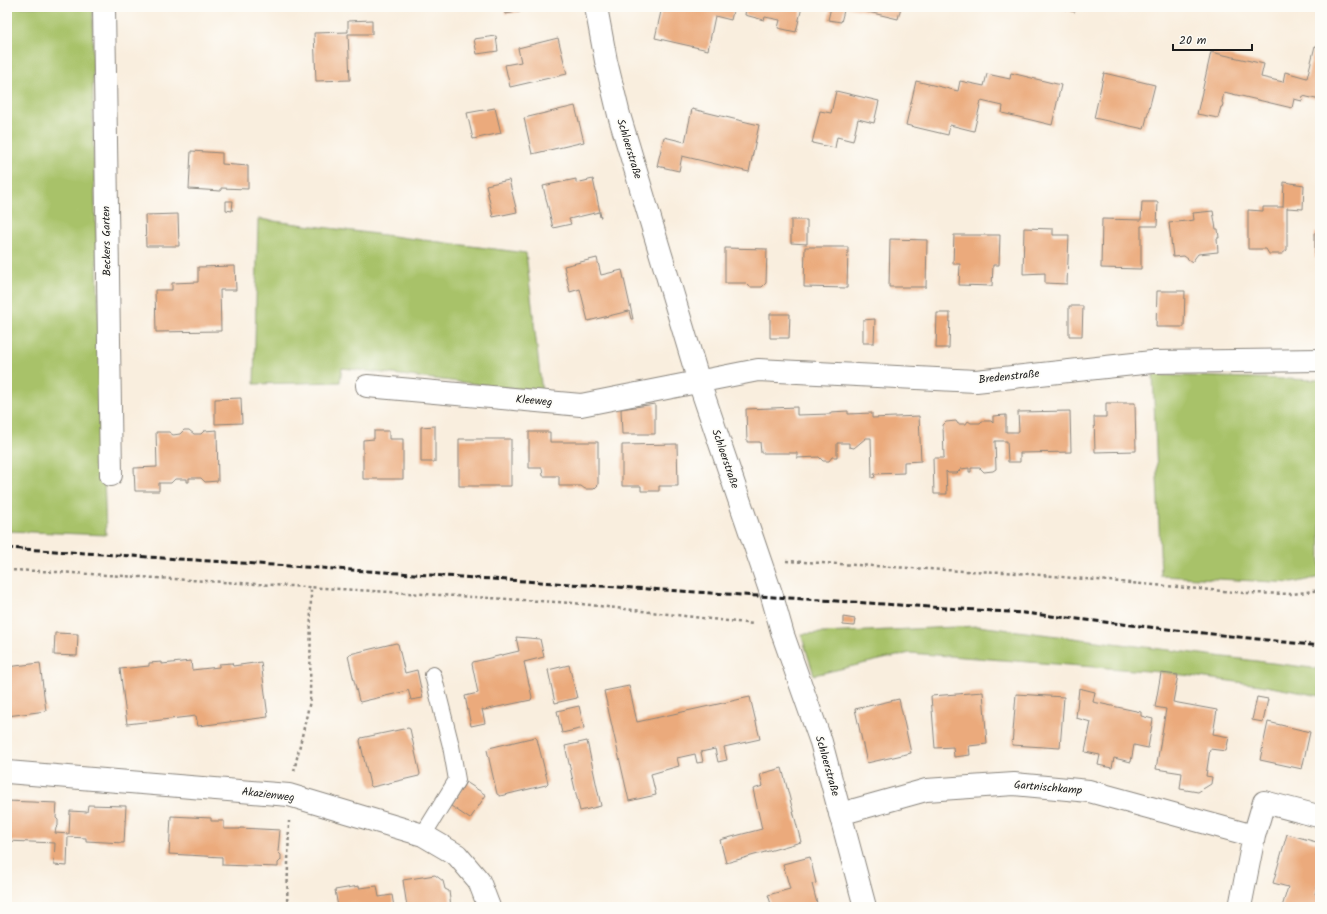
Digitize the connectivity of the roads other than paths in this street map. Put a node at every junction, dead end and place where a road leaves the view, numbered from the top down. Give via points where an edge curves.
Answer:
1 (104, 7) edge
2 (596, 7) edge
3 (1320, 360) edge
4 (699, 382) junction
5 (367, 386) dead end
6 (111, 475) dead end
7 (433, 675) dead end
8 (7, 772) edge
9 (840, 814) junction
10 (1318, 816) dead end
11 (423, 835) junction
12 (1254, 836) junction
13 (489, 907) edge
14 (865, 907) edge
15 (1240, 907) edge

1 - 6 street, Beckers Garten
2 - 4 street, Schloerstraße via 619,115
3 - 4 street, Bredenstraße via 1152,362 976,381 758,370
4 - 5 street, Kleeweg via 581,405
4 - 9 street, Schloerstraße via 821,742
7 - 11 lane via 457,780
8 - 11 street, Akazienweg via 289,795
9 - 12 street, Gartnischkamp via 926,790 1014,784 1089,791
9 - 14 street, Schloerstraße
10 - 12 street via 1264,802
11 - 13 street, Akazienweg via 457,855 479,881
12 - 15 street

